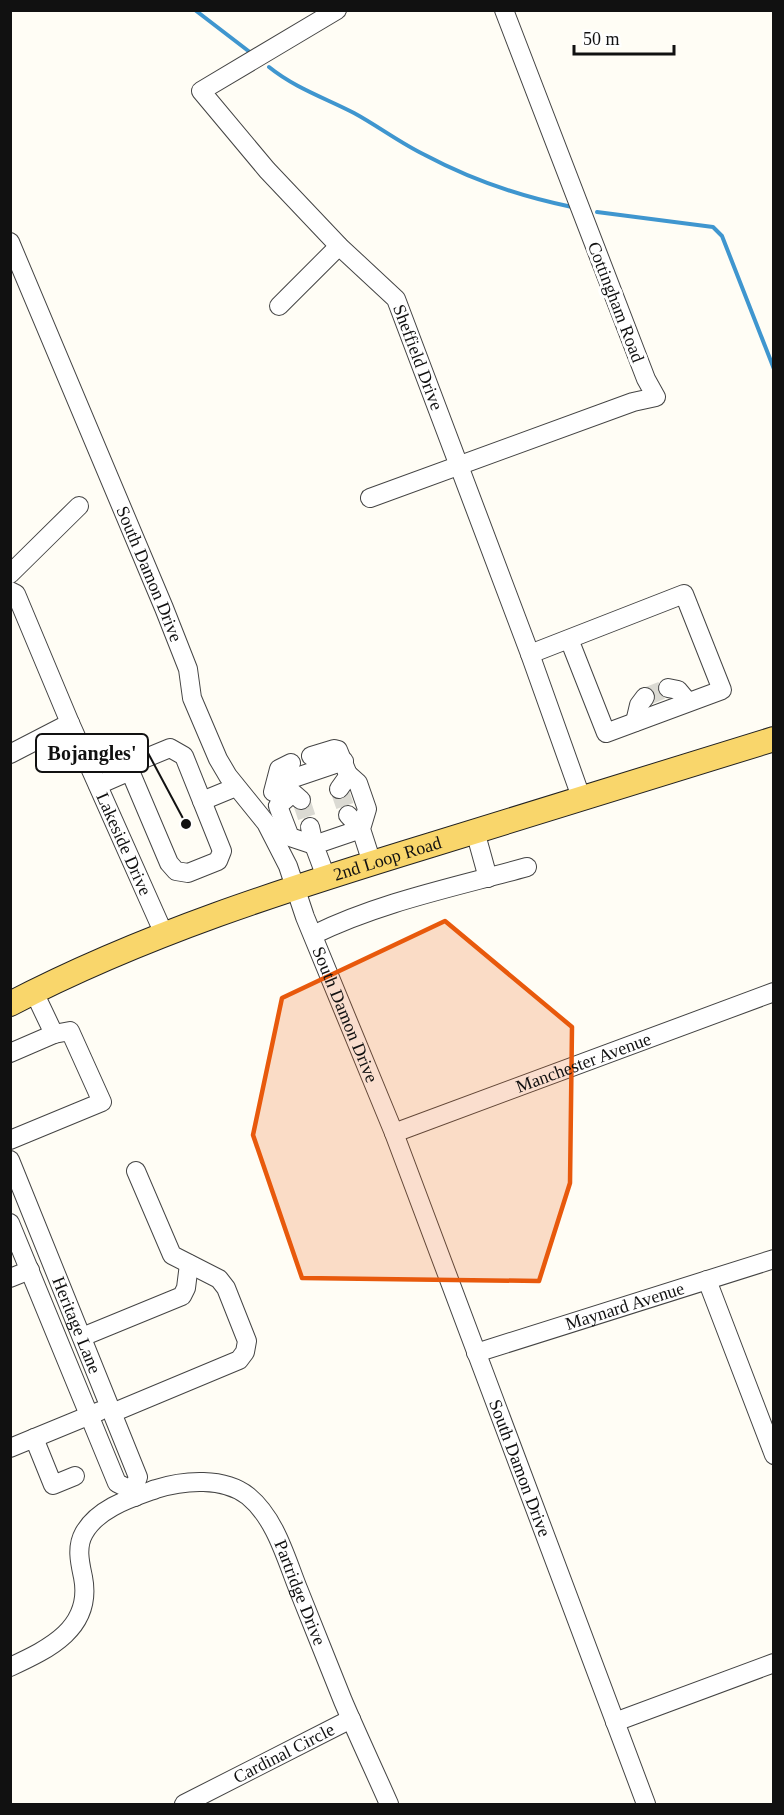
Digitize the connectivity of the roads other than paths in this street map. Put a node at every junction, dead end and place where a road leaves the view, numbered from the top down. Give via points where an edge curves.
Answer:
1 (337, 10) edge
2 (504, 10) edge
3 (10, 242) edge
4 (339, 246) junction
5 (279, 306) dead end
6 (459, 466) junction
7 (370, 498) dead end
8 (79, 506) dead end
9 (10, 574) edge
10 (10, 591) edge
11 (569, 639) junction
12 (530, 654) junction
13 (668, 688) dead end
14 (645, 697) dead end
15 (688, 702) junction
16 (635, 722) junction
17 (70, 723) junction
18 (773, 741) edge
19 (10, 754) edge
20 (311, 756) dead end
21 (130, 771) junction
22 (344, 775) junction
23 (98, 785) junction
24 (236, 787) junction
25 (286, 788) junction
26 (580, 797) junction
27 (202, 801) junction
28 (254, 810) junction
29 (348, 815) tunnel mouth
30 (361, 829) junction
31 (475, 831) junction
32 (312, 836) junction
33 (372, 863) junction
34 (527, 867) dead end
35 (326, 878) junction
36 (489, 878) junction
37 (295, 887) junction
38 (164, 934) junction
39 (312, 935) junction
40 (34, 992) junction
41 (774, 992) edge
42 (10, 1004) edge
43 (54, 1034) junction
44 (10, 1053) edge
45 (394, 1133) junction
46 (10, 1140) edge
47 (10, 1160) edge
48 (136, 1171) dead end
49 (10, 1223) edge
50 (774, 1259) edge
51 (189, 1264) junction
52 (30, 1270) junction
53 (10, 1278) edge
54 (707, 1280) junction
55 (82, 1337) junction
56 (476, 1353) junction
57 (111, 1410) junction
58 (89, 1416) junction
59 (34, 1438) junction
60 (12, 1444) edge
61 (774, 1455) edge
62 (75, 1476) dead end
63 (134, 1494) junction
64 (774, 1663) edge
65 (10, 1667) edge
66 (351, 1719) junction
67 (615, 1722) junction
68 (184, 1804) edge
69 (389, 1804) edge
70 (646, 1804) edge

1 - 4 street, Sheffield Drive via 201,91 267,170
2 - 6 street, Cottingham Road via 656,397
3 - 24 street, South Damon Drive via 182,653 192,698 206,733
4 - 5 street
4 - 6 street, Sheffield Drive via 396,299
6 - 7 street
6 - 12 street, Sheffield Drive
8 - 9 street
10 - 17 street, Lakeside Drive via 16,594
11 - 12 street
11 - 15 street via 684,594 722,690
11 - 16 street via 606,733
12 - 26 street, Sheffield Drive
13 - 15 street via 678,690
14 - 16 street
15 - 16 street
17 - 19 street
17 - 23 street, Lakeside Drive
18 - 26 main road, 2nd Loop Road
20 - 22 street via 338,750
21 - 23 street
21 - 27 street via 136,762 170,748 184,756
21 - 27 street via 176,872 188,873 218,861 222,851
22 - 25 street
22 - 30 street via 358,783 367,809
23 - 38 street, Lakeside Drive
24 - 27 street
24 - 28 street, South Damon Drive
25 - 28 street
25 - 32 street via 290,837
26 - 31 main road, 2nd Loop Road
28 - 37 street, South Damon Drive via 277,843
29 - 30 street
30 - 32 street
30 - 33 street
31 - 33 main road, 2nd Loop Road
31 - 36 street
32 - 35 street
33 - 35 main road, 2nd Loop Road
34 - 36 street
35 - 37 main road, 2nd Loop Road
36 - 39 street via 354,916
37 - 38 main road, 2nd Loop Road
37 - 39 street, South Damon Drive
38 - 40 main road, 2nd Loop Road via 89,964
39 - 45 street, South Damon Drive
40 - 42 main road, 2nd Loop Road
40 - 43 street
41 - 45 street, Manchester Avenue
43 - 44 street
43 - 46 street via 70,1032 75,1037 102,1102
45 - 56 street, South Damon Drive
47 - 55 street, Heritage Lane
48 - 51 street via 172,1255
49 - 52 street, Heritage Lane
50 - 54 street, Maynard Avenue
51 - 55 street via 182,1296
51 - 57 street via 219,1279 226,1288 247,1341 245,1352 239,1360
52 - 53 street
52 - 58 street, Heritage Lane
54 - 56 street, Maynard Avenue
54 - 61 street
55 - 57 street, Heritage Lane
56 - 67 street, South Damon Drive
57 - 58 street
57 - 63 street, Heritage Lane via 138,1477
58 - 59 street
58 - 63 street, Heritage Lane via 117,1484
59 - 60 street
59 - 62 street via 54,1485
63 - 65 street, Partridge Drive via 101,1515 84,1533 79,1551 83,1606 71,1630 54,1645
63 - 66 street, Partridge Drive via 205,1482 229,1486 249,1497 272,1526
64 - 67 street
66 - 68 street, Cardinal Circle
66 - 69 street, Partridge Drive
67 - 70 street, South Damon Drive

